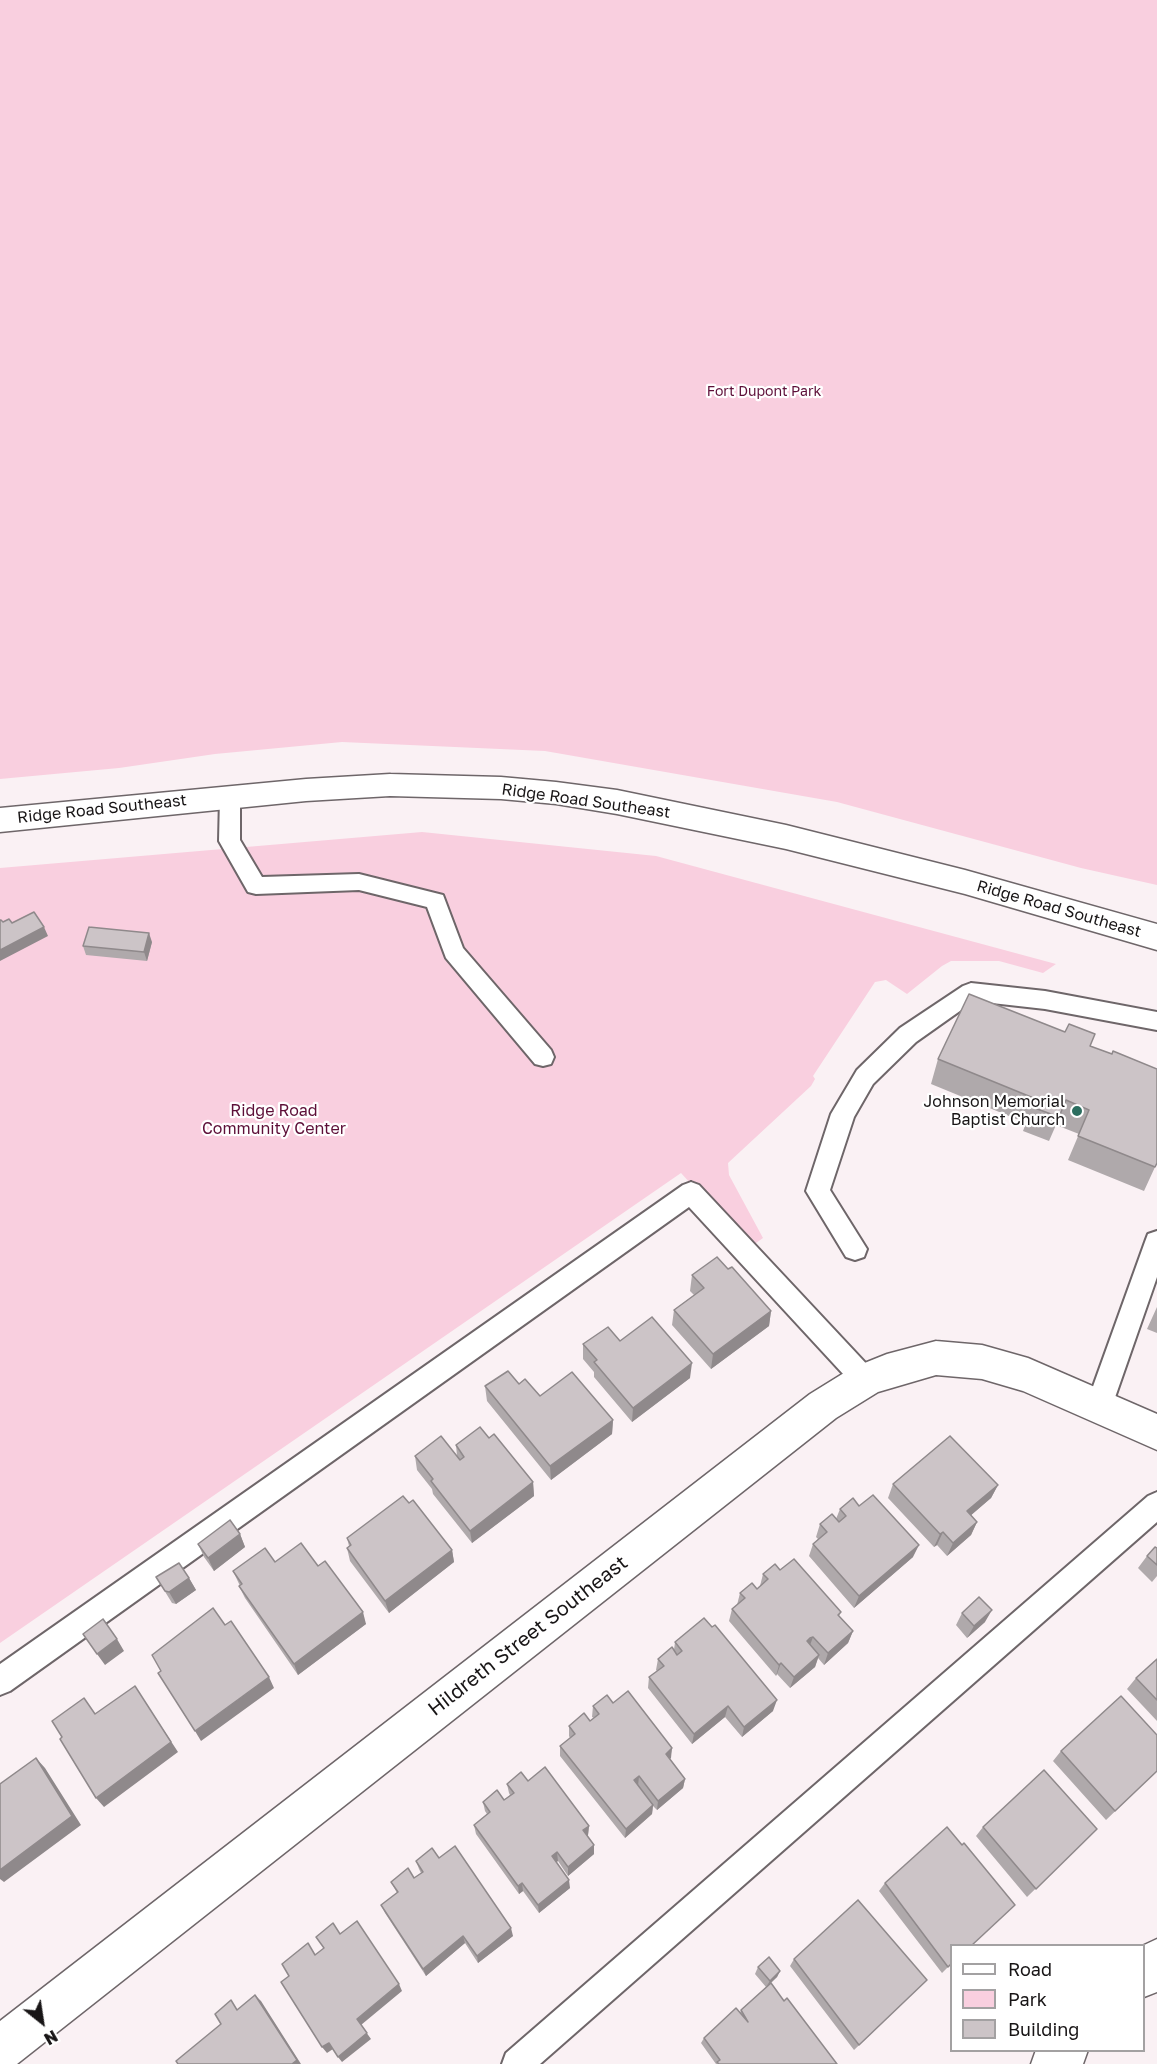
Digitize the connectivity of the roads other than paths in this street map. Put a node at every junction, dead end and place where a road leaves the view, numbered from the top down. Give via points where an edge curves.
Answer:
1 (230, 797) junction
2 (0, 820) edge
3 (1157, 937) edge
4 (1157, 1021) edge
5 (543, 1056) dead end
6 (1157, 1242) edge
7 (855, 1249) dead end
8 (864, 1380) junction
9 (1099, 1406) junction
10 (1157, 1432) edge
11 (1157, 1505) edge
12 (0, 1680) edge
13 (1157, 1961) edge
14 (1145, 1972) edge
15 (0, 2049) edge
16 (1064, 2052) edge
17 (517, 2064) edge
18 (1053, 2064) edge

1 - 2 main road, Ridge Road Southeast
1 - 3 main road, Ridge Road Southeast via 390,785 501,788 566,795 786,837 965,882
1 - 5 lane via 229,841 256,886 358,882 435,901 454,952
4 - 7 lane via 1045,1000 971,992 908,1035 865,1077 843,1114 818,1191
6 - 9 lane
8 - 9 main road, Hildreth Street Southeast via 936,1358 959,1359 1028,1375
8 - 12 lane via 691,1192
8 - 15 main road, Hildreth Street Southeast via 823,1406
9 - 10 main road, Hildreth Street Southeast
11 - 17 lane
13 - 14 main road
16 - 18 main road

